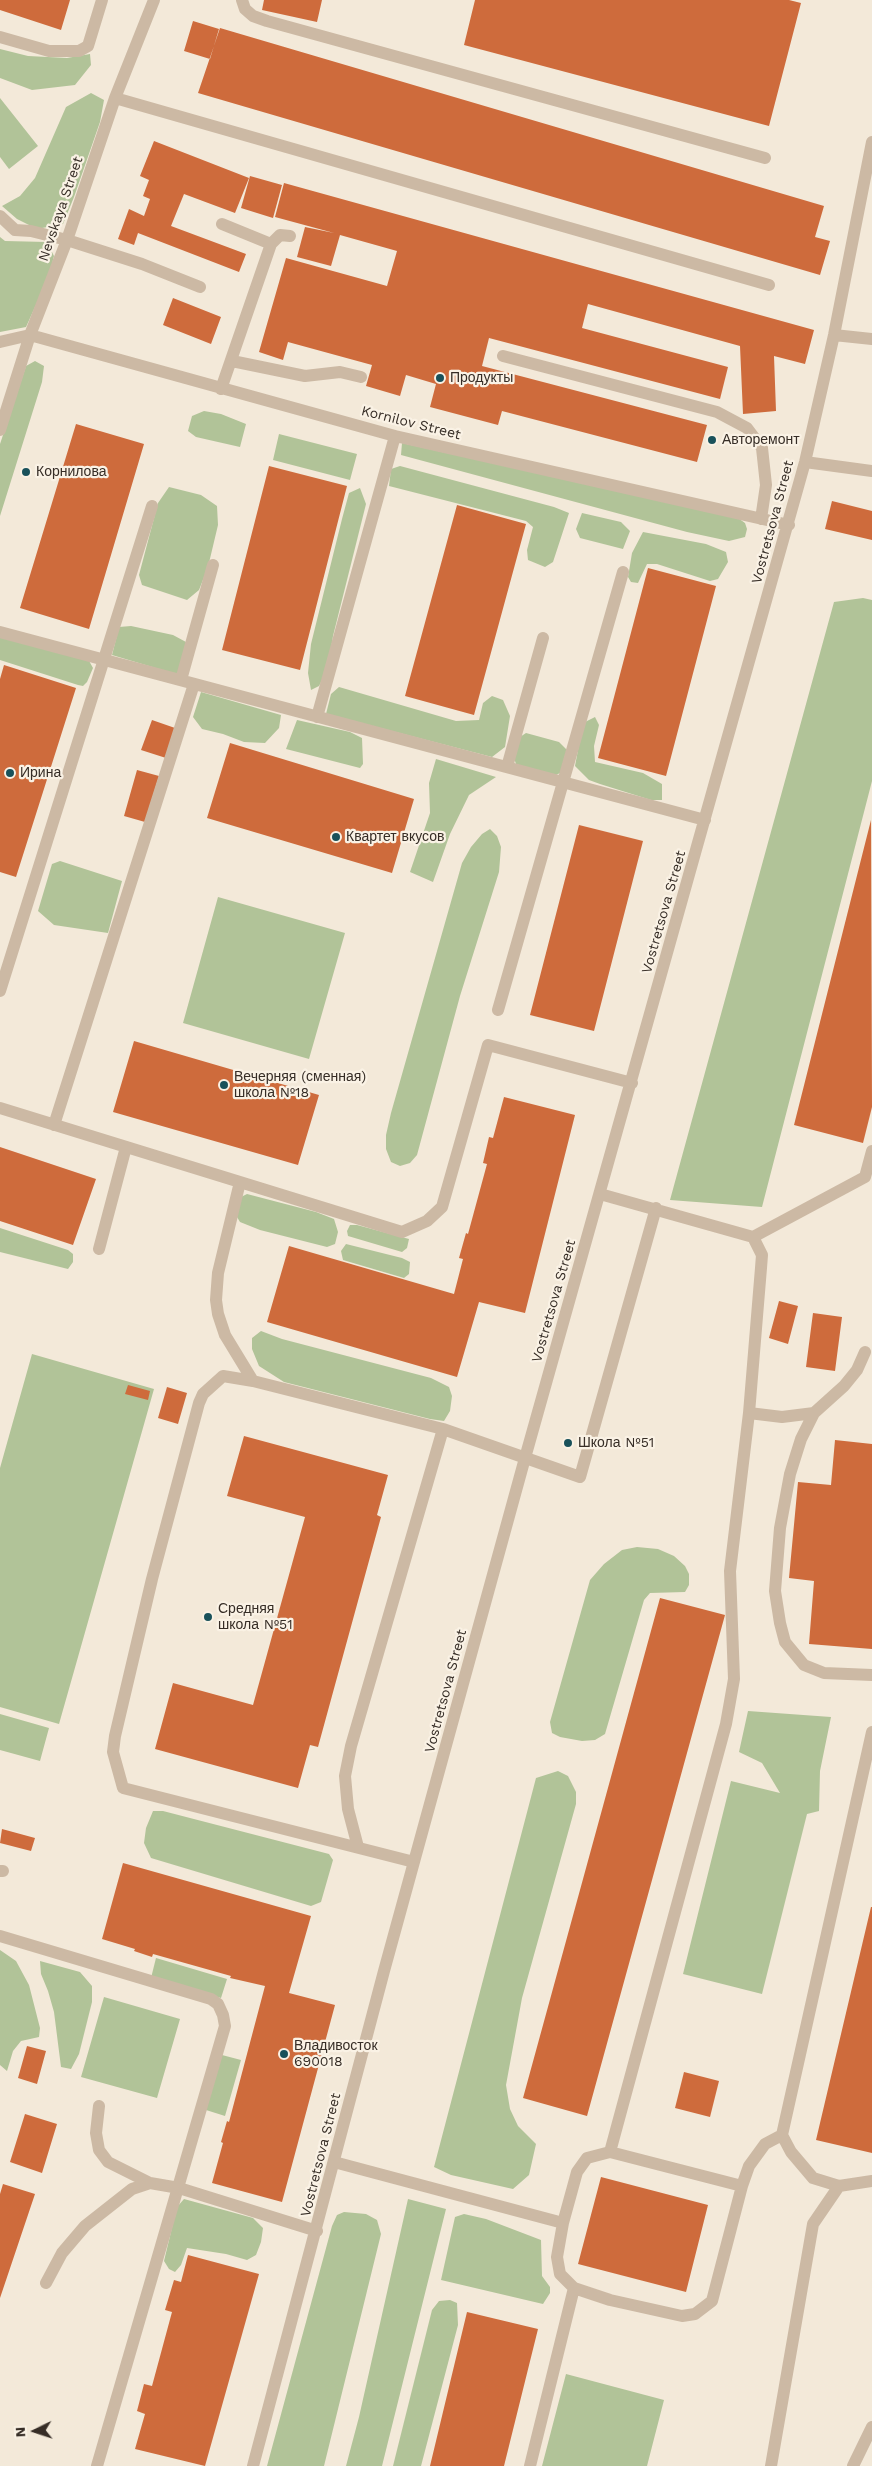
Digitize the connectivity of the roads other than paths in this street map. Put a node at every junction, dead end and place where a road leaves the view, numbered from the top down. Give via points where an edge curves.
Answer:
1 (102, 0) edge
2 (154, 0) edge
3 (242, 0) edge
4 (0, 36) edge
5 (115, 98) junction
6 (872, 142) edge
7 (765, 158) dead end
8 (0, 216) edge
9 (222, 224) dead end
10 (290, 236) dead end
11 (67, 240) junction
12 (271, 244) junction
13 (769, 285) dead end
14 (200, 287) dead end
15 (30, 335) junction
16 (834, 335) junction
17 (872, 339) edge
18 (0, 342) edge
19 (503, 356) dead end
20 (232, 361) junction
21 (361, 377) dead end
22 (221, 389) junction
23 (0, 430) edge
24 (395, 436) junction
25 (805, 462) junction
26 (872, 471) edge
27 (152, 506) dead end
28 (761, 519) junction
29 (788, 525) junction
30 (212, 565) dead end
31 (622, 572) dead end
32 (0, 632) edge
33 (542, 638) dead end
34 (104, 660) junction
35 (181, 680) junction
36 (194, 684) junction
37 (317, 716) junction
38 (507, 767) junction
39 (563, 782) junction
40 (705, 820) junction
41 (0, 991) edge
42 (498, 1010) dead end
43 (632, 1083) junction
44 (0, 1108) edge
45 (54, 1125) junction
46 (126, 1147) junction
47 (872, 1151) edge
48 (869, 1175) edge
49 (240, 1182) junction
50 (600, 1194) junction
51 (656, 1208) junction
52 (753, 1236) junction
53 (99, 1249) dead end
54 (865, 1352) dead end
55 (253, 1381) junction
56 (748, 1413) junction
57 (814, 1413) junction
58 (443, 1429) junction
59 (525, 1458) junction
60 (872, 1675) edge
61 (872, 1732) edge
62 (358, 1847) junction
63 (414, 1862) junction
64 (0, 1936) edge
65 (99, 2106) dead end
66 (782, 2135) junction
67 (610, 2152) junction
68 (334, 2162) junction
69 (872, 2181) edge
70 (150, 2183) junction
71 (742, 2186) junction
72 (839, 2186) junction
73 (178, 2188) junction
74 (563, 2223) junction
75 (317, 2231) junction
76 (46, 2282) dead end
77 (574, 2288) junction
78 (872, 2427) edge
79 (97, 2466) edge
80 (253, 2466) edge
81 (530, 2466) edge
82 (771, 2466) edge
83 (853, 2466) edge

1 - 4 street via 88,46 79,51 49,51
2 - 5 street, Nevskaya Street
3 - 7 street via 252,16 267,22
5 - 11 street, Nevskaya Street
5 - 13 street
6 - 16 street, Vostretsova Street
8 - 11 street via 15,230
9 - 12 street
10 - 12 street via 280,235
11 - 14 street
11 - 15 street, Nevskaya Street
12 - 20 street
15 - 18 street
15 - 22 street, Kornilov Street
15 - 23 street, Nevskaya Street
16 - 17 street
16 - 25 street, Vostretsova Street
19 - 28 street via 716,412 747,428 762,448 766,485
20 - 21 street via 304,376 340,372
20 - 22 street
22 - 24 street, Kornilov Street
24 - 28 street, Kornilov Street
24 - 37 street
25 - 26 street
25 - 29 street, Vostretsova Street
27 - 34 street
28 - 29 street, Kornilov Street
29 - 40 street, Vostretsova Street
30 - 35 street
31 - 39 street
32 - 34 street
33 - 38 street
34 - 35 street
34 - 41 street
35 - 36 street
36 - 37 street
36 - 45 street
37 - 38 street
38 - 39 street
39 - 40 street
39 - 42 street
40 - 43 street, Vostretsova Street
43 - 49 street via 488,1045 442,1207 427,1222 402,1232
43 - 50 street, Vostretsova Street
44 - 45 street
45 - 46 street
46 - 49 street
46 - 53 street
47 - 48 street
48 - 52 street
49 - 55 street via 218,1272 216,1300 225,1335
50 - 51 street
50 - 59 street, Vostretsova Street
51 - 52 street
51 - 59 street via 580,1477
52 - 56 street via 762,1255 762,1268
54 - 57 street via 857,1370 844,1386
55 - 58 street
55 - 62 street via 223,1376 203,1394 199,1403 152,1579 113,1752 122,1788
56 - 57 street via 782,1417
56 - 67 street via 730,1571 734,1678 726,1724
57 - 60 street via 801,1439 790,1474 780,1528 775,1591 780,1623 785,1642 804,1665 824,1673
58 - 59 street
58 - 62 street via 344,1776
59 - 63 street, Vostretsova Street
61 - 66 street
62 - 63 street
63 - 68 street, Vostretsova Street
64 - 73 street via 211,1998 218,2004 225,2026
65 - 70 street via 96,2133 99,2150 108,2162
66 - 71 street via 765,2144 749,2166
66 - 72 street via 791,2152 813,2178
67 - 71 street
67 - 74 street via 587,2158 577,2172
68 - 74 street
68 - 75 street, Vostretsova Street
69 - 72 street
70 - 73 street
70 - 76 street via 132,2189 85,2226 62,2253
71 - 77 street via 712,2301 695,2314 682,2316 610,2300
72 - 82 street via 813,2224
73 - 75 street
73 - 79 street
74 - 77 street via 557,2257 560,2274
75 - 80 street, Vostretsova Street
77 - 81 street
78 - 83 street

